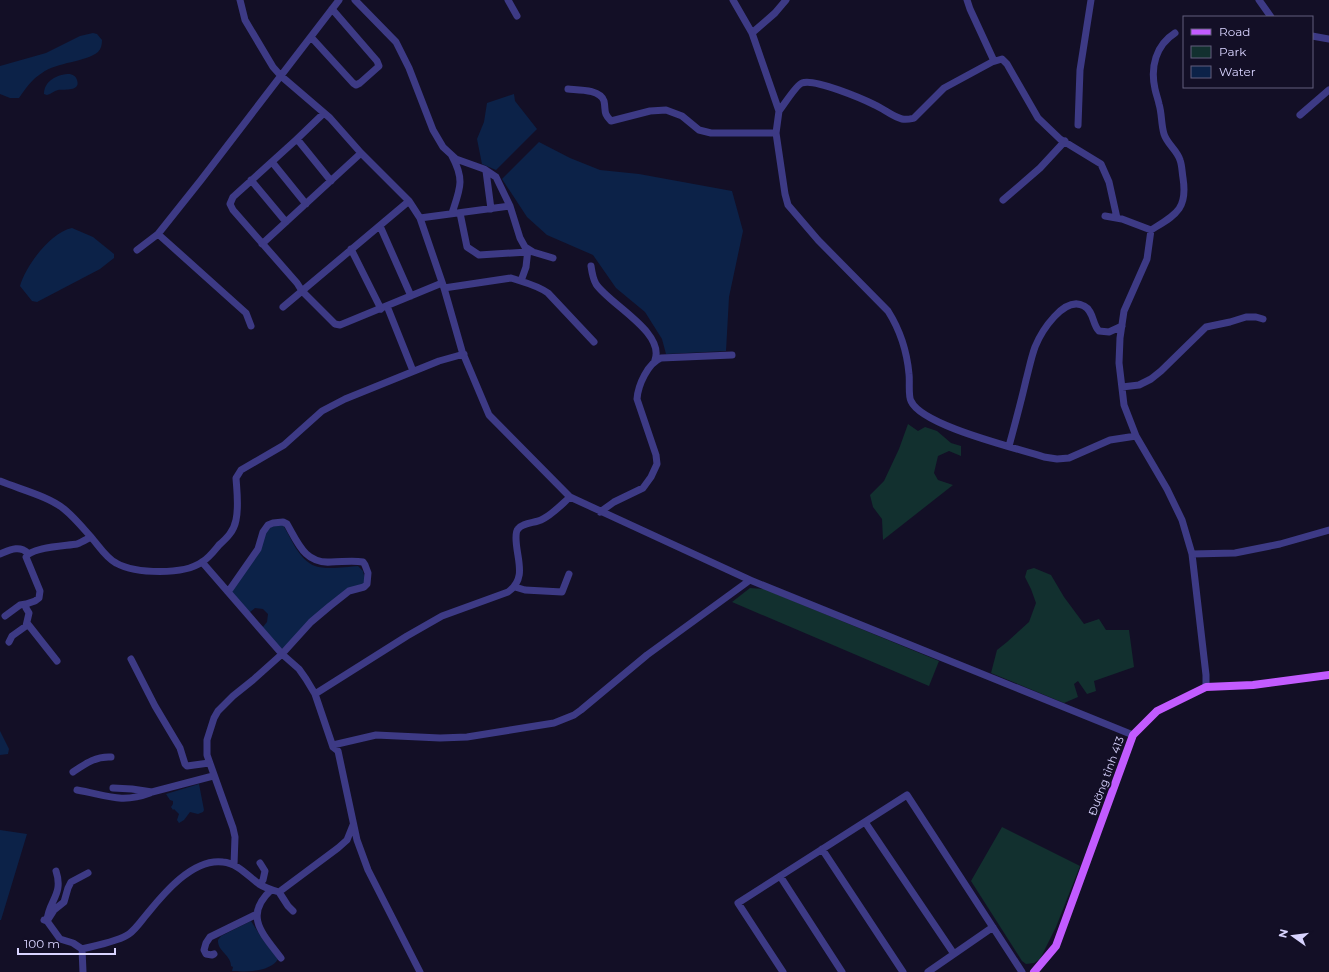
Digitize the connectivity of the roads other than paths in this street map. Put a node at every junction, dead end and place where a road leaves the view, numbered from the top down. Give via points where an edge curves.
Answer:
1 (240, 0) edge
2 (339, 0) edge
3 (355, 0) edge
4 (508, 0) edge
5 (733, 0) edge
6 (786, 0) edge
7 (967, 0) edge
8 (1091, 0) edge
9 (1259, 0) edge
10 (332, 9) junction
11 (517, 16) dead end
12 (1270, 16) edge
13 (752, 32) junction
14 (1175, 33) dead end
15 (311, 36) junction
16 (1313, 36) edge
17 (1329, 39) edge
18 (994, 61) junction
19 (281, 76) junction
20 (568, 89) dead end
21 (1329, 90) edge
22 (778, 111) junction
23 (324, 113) junction
24 (1300, 115) dead end
25 (1078, 125) dead end
26 (776, 133) junction
27 (297, 139) junction
28 (1065, 141) junction
29 (361, 153) junction
30 (451, 154) junction
31 (272, 162) junction
32 (486, 171) junction
33 (251, 180) junction
34 (331, 181) junction
35 (1004, 200) dead end
36 (408, 201) junction
37 (306, 204) junction
38 (510, 206) junction
39 (491, 209) junction
40 (456, 213) junction
41 (1105, 216) dead end
42 (420, 218) junction
43 (1117, 218) junction
44 (286, 222) junction
45 (380, 226) junction
46 (1151, 230) junction
47 (158, 234) junction
48 (262, 244) junction
49 (351, 249) junction
50 (137, 250) dead end
51 (528, 250) junction
52 (553, 258) dead end
53 (591, 266) dead end
54 (521, 281) junction
55 (443, 285) junction
56 (302, 291) junction
57 (410, 296) junction
58 (284, 307) dead end
59 (384, 308) junction
60 (1263, 319) dead end
61 (251, 326) dead end
62 (1122, 326) junction
63 (594, 342) dead end
64 (464, 354) junction
65 (732, 355) dead end
66 (656, 360) junction
67 (413, 371) junction
68 (1122, 387) junction
69 (1136, 436) junction
70 (1009, 446) junction
71 (0, 482) edge
72 (570, 497) junction
73 (600, 512) junction
74 (1329, 530) edge
75 (91, 537) junction
76 (28, 553) junction
77 (0, 554) edge
78 (1192, 554) junction
79 (202, 562) junction
80 (569, 574) dead end
81 (750, 580) junction
82 (515, 587) junction
83 (228, 592) junction
84 (26, 604) junction
85 (5, 616) dead end
86 (27, 623) junction
87 (9, 642) dead end
88 (282, 654) junction
89 (131, 659) dead end
90 (57, 661) dead end
91 (1329, 675) edge
92 (1206, 687) junction
93 (315, 694) junction
94 (1133, 735) junction
95 (332, 745) junction
96 (111, 757) dead end
97 (209, 762) junction
98 (73, 772) dead end
99 (213, 776) junction
100 (113, 788) dead end
101 (77, 790) dead end
102 (152, 792) junction
103 (866, 822) junction
104 (353, 823) junction
105 (822, 849) junction
106 (260, 863) dead end
107 (234, 865) junction
108 (56, 871) dead end
109 (88, 872) dead end
110 (780, 876) junction
111 (260, 884) junction
112 (271, 890) junction
113 (279, 892) junction
114 (293, 911) dead end
115 (257, 914) junction
116 (45, 921) junction
117 (993, 928) junction
118 (82, 949) junction
119 (214, 954) dead end
120 (954, 954) junction
121 (281, 958) dead end
122 (83, 972) edge
123 (420, 972) edge
124 (783, 972) edge
125 (842, 972) edge
126 (903, 972) edge
127 (928, 972) edge
128 (1022, 972) edge
129 (1034, 972) edge

1 - 19 street via 245,20
2 - 10 street
3 - 30 street via 396,42 433,130 443,147
4 - 11 street
5 - 13 street
6 - 13 street
7 - 18 street
8 - 25 street via 1080,70
9 - 12 street
10 - 15 street
10 - 15 street via 379,66 360,84 353,83
13 - 22 street
14 - 46 street via 1166,38 1155,58 1153,79 1164,133 1180,159 1185,188 1184,199 1180,208 1170,218
15 - 19 street
16 - 17 street
18 - 22 street via 944,88 914,118 908,120 899,118 874,104 812,82 802,82 798,85
18 - 28 street via 999,59 1005,62 1034,114 1050,131
19 - 23 street
19 - 47 street
20 - 26 street via 600,95 605,115 611,121 650,111 666,110 682,116 699,130 712,133
21 - 24 street
22 - 26 street
23 - 27 street
23 - 29 street
26 - 70 street via 788,205 818,240 888,311 897,324 909,373 911,401 929,418 964,433
27 - 31 street
27 - 34 street
28 - 35 street via 1040,168
28 - 43 street via 1101,164 1109,182
29 - 34 street
29 - 36 street
30 - 32 street via 460,161
30 - 40 street via 461,177
31 - 33 street
31 - 37 street
32 - 38 street via 496,177
32 - 39 street
33 - 44 street
33 - 48 street via 233,197 230,204
34 - 37 street
36 - 42 street
36 - 45 street
37 - 44 street
38 - 39 street
38 - 51 street via 520,238
39 - 40 street
40 - 42 street
40 - 51 street via 467,247 479,255
41 - 43 street
42 - 55 street
43 - 46 street
44 - 48 street
45 - 49 street
45 - 57 street
46 - 62 street via 1147,259 1124,311
47 - 50 street
47 - 61 street via 246,313
48 - 56 street
49 - 56 street
49 - 59 street
51 - 52 street
51 - 54 street
53 - 66 street via 595,283 602,292 644,328 656,348
54 - 55 street via 511,278
54 - 63 street via 548,293
55 - 57 street
55 - 64 street
56 - 58 street
56 - 59 street via 337,326
57 - 59 street
59 - 67 street
60 - 68 street via 1246,317 1206,326 1151,379
62 - 68 street via 1119,363
62 - 70 street via 1109,332 1099,331 1094,325 1091,312 1078,304 1067,306 1055,316 1035,348
64 - 67 street
64 - 72 street via 489,415
65 - 66 street
66 - 73 street via 640,382 637,399 657,464 643,488
67 - 79 street via 322,411 284,445 241,470 236,478 238,501 236,521 231,533
68 - 69 street via 1124,405
69 - 70 street via 1110,440 1069,458 1044,457
69 - 78 street via 1182,520
71 - 75 street via 49,499 64,509
72 - 73 street
72 - 82 street via 548,516 518,528 516,546 519,580
73 - 81 street
74 - 78 street via 1235,553
75 - 76 street via 78,543
75 - 79 street via 106,556 122,566 167,572 190,568
76 - 77 street via 19,549
76 - 84 street via 26,557 40,591 35,602
78 - 92 street
79 - 83 street
80 - 82 street via 562,592
81 - 94 street
81 - 95 street via 647,655 581,710 563,720 467,737 376,735
82 - 93 street via 508,592 442,616
83 - 88 street
83 - 88 street via 258,549 263,532 273,523 286,524 310,558 325,563 363,562 368,578 367,584 349,591 330,606 311,622
84 - 85 street
84 - 86 street via 29,613
86 - 87 street
86 - 90 street
88 - 93 street via 299,670
88 - 97 street via 218,711 207,740
89 - 97 street via 180,748 185,764 187,766
91 - 92 main road, Đường tỉnh 413
92 - 94 main road, Đường tỉnh 413 via 1157,711
93 - 95 street
94 - 129 main road, Đường tỉnh 413 via 1056,946
95 - 104 street via 338,751
96 - 98 street via 98,758
97 - 99 street
99 - 102 street
99 - 107 street via 222,794 234,832
100 - 102 street
101 - 102 street via 125,799
103 - 105 street
103 - 117 street via 907,795
103 - 120 street
104 - 113 street via 347,840
104 - 123 street via 368,870
105 - 110 street
105 - 126 street
106 - 111 street via 265,871 264,880
107 - 111 street
107 - 118 street via 223,862 202,865 172,885 128,935
108 - 116 street via 59,888
109 - 116 street via 71,882 64,902
110 - 124 street via 738,903
110 - 125 street
111 - 112 street
112 - 113 street
112 - 115 street via 262,898
113 - 114 street
115 - 119 street via 210,937 204,950 206,954
115 - 121 street via 257,923
116 - 118 street via 60,939
117 - 120 street
117 - 128 street
118 - 122 street
120 - 127 street

